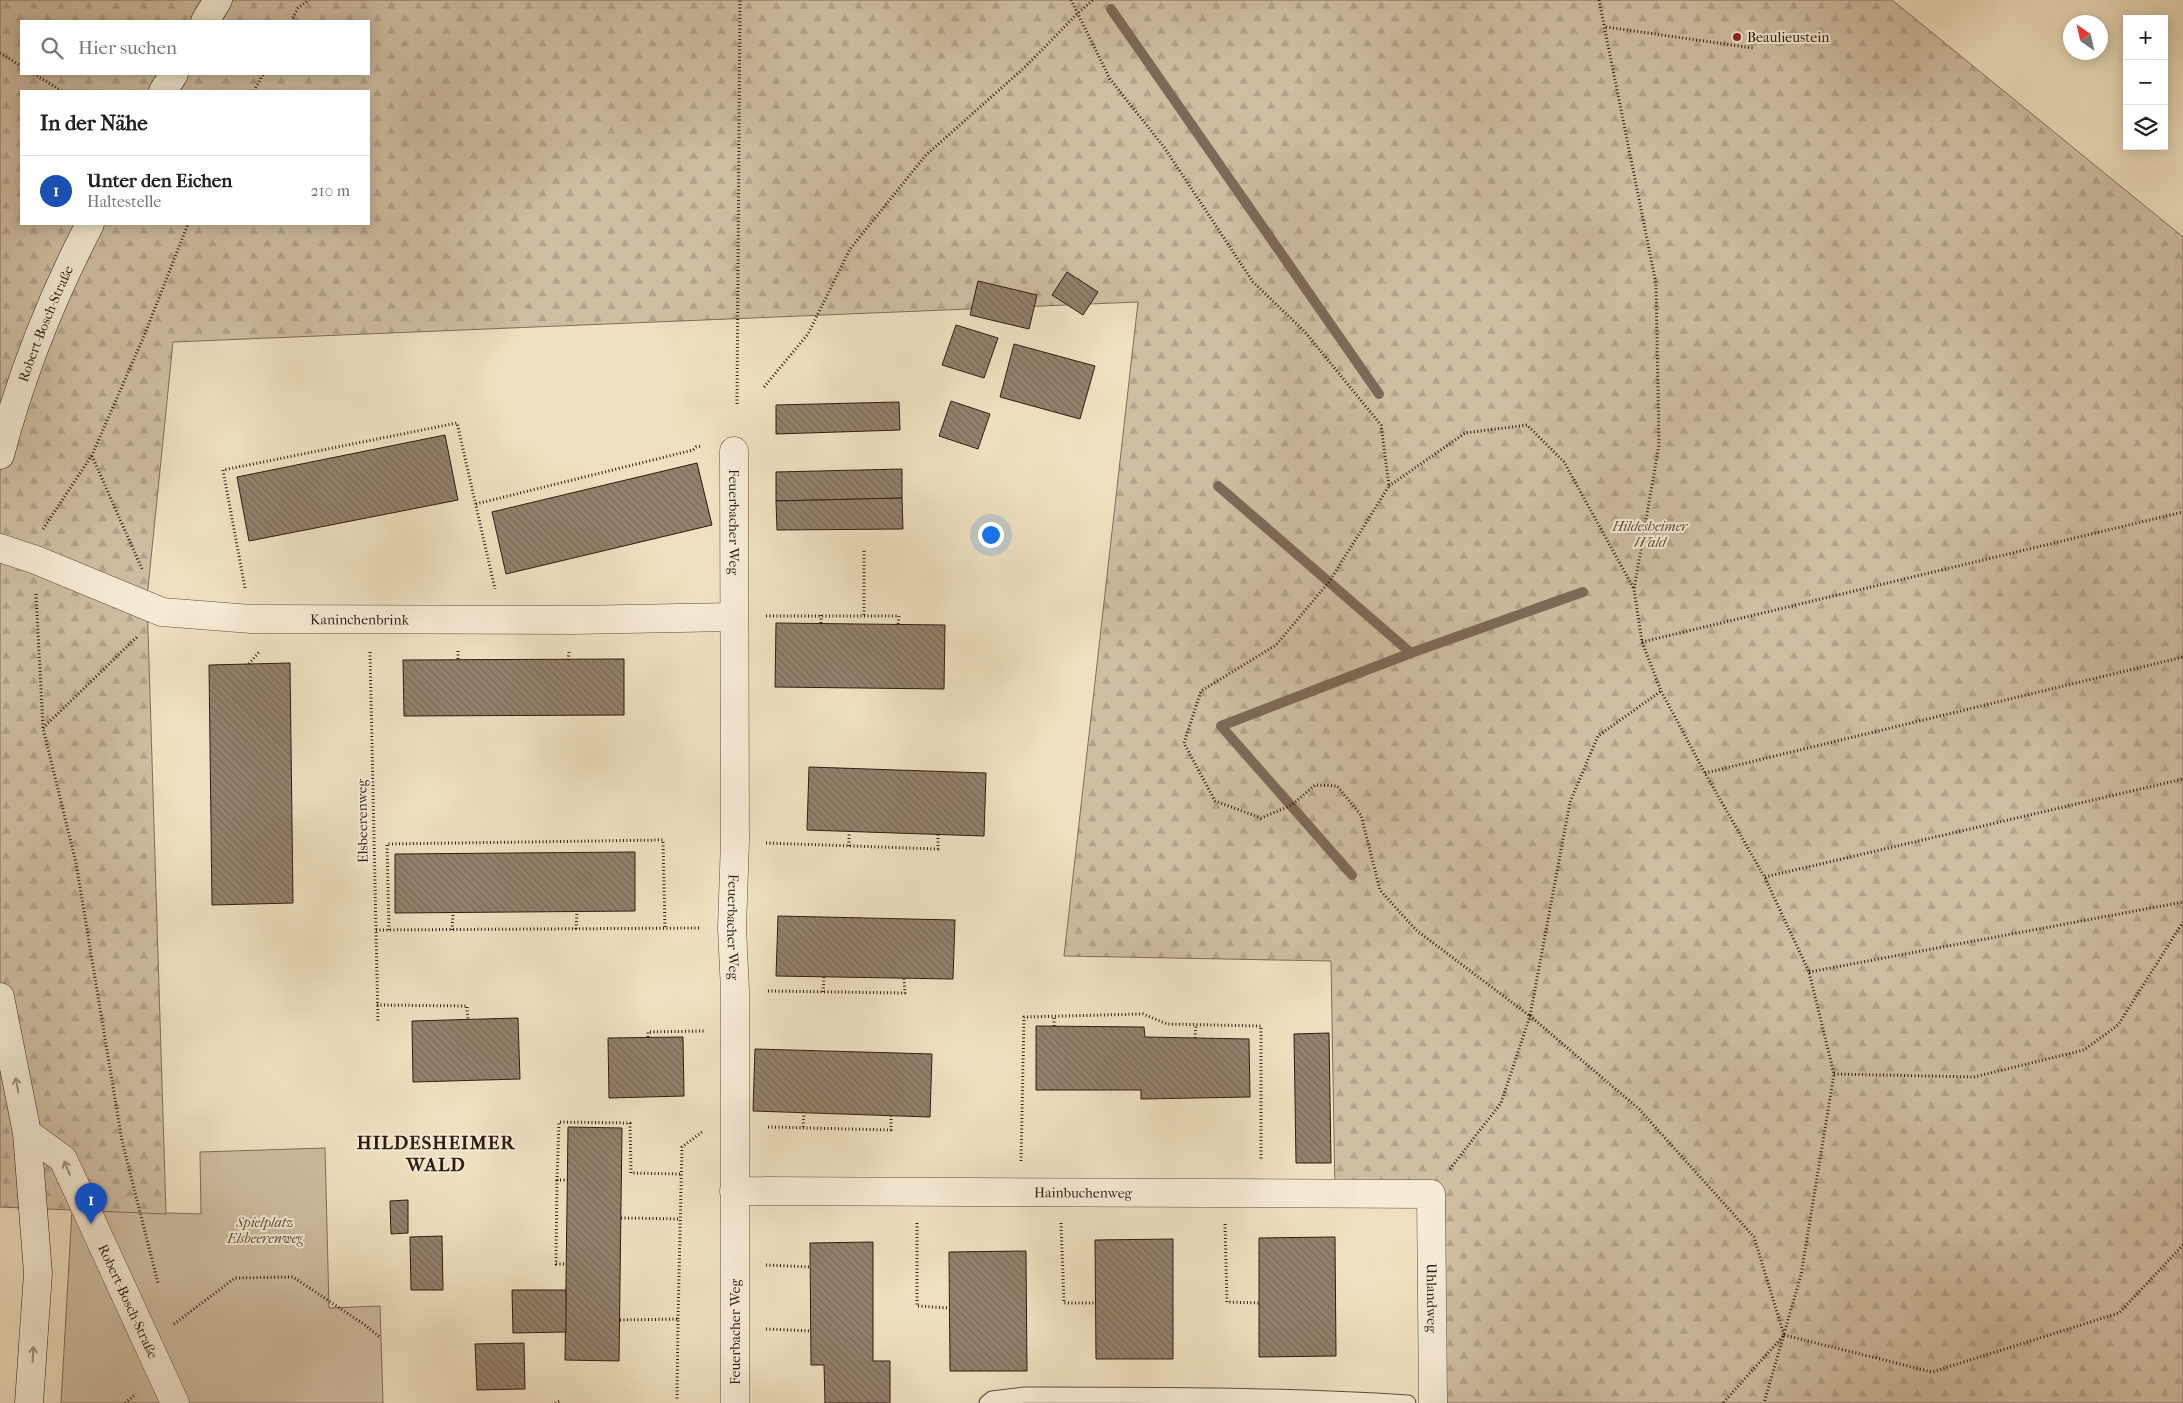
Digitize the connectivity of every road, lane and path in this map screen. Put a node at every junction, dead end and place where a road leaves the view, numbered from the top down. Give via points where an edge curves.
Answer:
1 (218, 0) edge
2 (309, 0) edge
3 (740, 0) edge
4 (1071, 0) edge
5 (1093, 0) edge
6 (1599, 0) edge
7 (1078, 12) junction
8 (206, 20) edge
9 (292, 20) edge
10 (1606, 27) junction
11 (1752, 48) dead end
12 (0, 53) edge
13 (20, 65) edge
14 (36, 75) edge
15 (173, 75) edge
16 (262, 75) edge
17 (60, 90) edge
18 (164, 90) edge
19 (255, 90) edge
20 (89, 225) edge
21 (188, 225) edge
22 (764, 387) dead end
23 (737, 404) dead end
24 (734, 451) joint
25 (92, 455) junction
26 (0, 456) edge
27 (1389, 486) junction
28 (476, 504) junction
29 (2183, 512) edge
30 (0, 548) edge
31 (864, 550) dead end
32 (36, 560) junction
33 (1634, 590) junction
34 (162, 612) junction
35 (821, 615) junction
36 (864, 615) junction
37 (733, 616) junction
38 (251, 619) junction
39 (369, 619) junction
40 (502, 619) junction
41 (821, 624) dead end
42 (898, 625) dead end
43 (1642, 642) junction
44 (2183, 657) edge
45 (1662, 691) junction
46 (43, 728) junction
47 (1705, 774) junction
48 (2183, 779) edge
49 (849, 831) dead end
50 (938, 834) dead end
51 (735, 842) junction
52 (849, 846) junction
53 (1765, 878) junction
54 (2183, 902) edge
55 (576, 912) dead end
56 (453, 913) dead end
57 (2183, 922) edge
58 (665, 928) junction
59 (703, 928) dead end
60 (576, 929) junction
61 (375, 930) junction
62 (389, 930) junction
63 (452, 930) junction
64 (1809, 972) junction
65 (824, 977) dead end
66 (904, 978) dead end
67 (735, 991) junction
68 (823, 992) junction
69 (0, 997) edge
70 (377, 1005) junction
71 (1054, 1016) junction
72 (1530, 1016) junction
73 (468, 1020) dead end
74 (378, 1022) dead end
75 (1196, 1024) junction
76 (1054, 1026) dead end
77 (735, 1031) junction
78 (648, 1037) dead end
79 (1196, 1038) dead end
80 (1834, 1074) junction
81 (804, 1113) dead end
82 (891, 1116) dead end
83 (735, 1118) junction
84 (803, 1127) junction
85 (27, 1133) junction
86 (680, 1174) junction
87 (557, 1180) junction
88 (568, 1180) dead end
89 (1438, 1185) junction
90 (734, 1191) junction
91 (917, 1192) junction
92 (1020, 1192) junction
93 (1059, 1193) junction
94 (1224, 1193) junction
95 (1262, 1193) junction
96 (621, 1218) dead end
97 (680, 1219) junction
98 (2183, 1245) edge
99 (735, 1263) junction
100 (566, 1264) dead end
101 (810, 1268) dead end
102 (159, 1293) dead end
103 (1259, 1302) dead end
104 (1096, 1303) dead end
105 (950, 1308) dead end
106 (678, 1319) junction
107 (620, 1320) dead end
108 (736, 1328) junction
109 (811, 1331) dead end
110 (1784, 1335) junction
111 (381, 1338) dead end
112 (159, 1367) junction
113 (678, 1399) dead end
114 (560, 1401) dead end
115 (29, 1403) edge
116 (174, 1403) edge
117 (555, 1403) edge
118 (735, 1403) edge
119 (987, 1403) edge
120 (1408, 1403) edge
121 (1433, 1403) edge
122 (1723, 1403) edge
123 (1764, 1403) edge

1 - 8 street
2 - 9 path via 298,8
3 - 23 path
4 - 7 path
5 - 7 path
6 - 10 path
7 - 22 path via 1025,67 926,155 850,249 808,334
7 - 27 path via 1110,79 1164,147 1253,282 1305,332 1382,425
10 - 11 path
10 - 33 path via 1656,284 1659,445
12 - 13 path
14 - 17 path
15 - 18 street
16 - 19 path
20 - 26 street, Robert-Bosch-Straße via 63,275 13,405
21 - 25 path
24 - 28 path via 706,445 696,447 696,450
24 - 37 street, Feuerbacher Weg
25 - 32 path via 39,535
25 - 34 path
27 - 33 path via 1465,433 1527,425 1564,462
27 - 72 path via 1329,582 1276,645 1201,690 1184,743 1215,801 1261,818 1292,805 1315,785 1337,786 1361,815 1380,890 1416,930
28 - 38 path via 457,423 223,470
28 - 40 path
29 - 43 path
30 - 32 street, Kaninchenbrink
31 - 36 path
32 - 34 street, Kaninchenbrink
32 - 46 path
33 - 43 path
34 - 38 street, Kaninchenbrink
34 - 46 path
35 - 36 path
35 - 37 path
35 - 41 path
36 - 42 path via 899,616
37 - 40 street, Kaninchenbrink
37 - 51 street, Feuerbacher Weg
38 - 39 street, Kaninchenbrink
39 - 40 street, Kaninchenbrink
39 - 61 path, Elsbeerenweg
43 - 45 path
44 - 47 path
45 - 47 path
45 - 72 path via 1598,736 1570,802
46 - 102 path via 76,864 122,1140
47 - 53 path
48 - 53 path
49 - 52 path
50 - 52 path via 938,848
51 - 52 path
51 - 67 street, Feuerbacher Weg via 732,928
53 - 64 path
54 - 64 path
55 - 60 path
56 - 63 path
57 - 80 path via 2118,1025 2084,1050 1974,1077
58 - 59 path
58 - 60 path
58 - 62 path via 662,840 387,844
60 - 63 path
61 - 62 path
61 - 70 path, Elsbeerenweg
62 - 63 path
64 - 80 path
65 - 68 path
66 - 68 path via 904,993
67 - 68 path
67 - 77 street, Feuerbacher Weg
85 -> 69 street
70 - 73 path via 467,1006
70 - 74 path, Elsbeerenweg
71 - 75 path via 1142,1014 1167,1024
71 - 76 path
71 - 92 path via 1024,1017
72 - 89 path via 1501,1103
72 - 110 path via 1639,1110 1754,1237
75 - 79 path
75 - 95 path via 1261,1026
77 - 78 path via 648,1032
77 - 83 street, Feuerbacher Weg
80 - 110 path via 1801,1275
81 - 84 path
82 - 84 path via 891,1130
83 - 84 path
83 - 86 path via 682,1147
83 - 90 street, Feuerbacher Weg
112 -> 85 street, Robert-Bosch-Straße via 63,1159
115 -> 85 street via 38,1273
86 - 87 path via 631,1173 630,1123 559,1122
86 - 97 path
87 - 88 path
87 - 100 path via 556,1264
89 - 95 street, Hainbuchenweg
89 - 121 street, Uhlandweg
90 - 91 street, Hainbuchenweg
90 - 99 street, Feuerbacher Weg
91 - 92 street, Hainbuchenweg
91 - 105 path via 917,1306
92 - 93 street, Hainbuchenweg
93 - 94 street, Hainbuchenweg
93 - 104 path via 1064,1303
94 - 95 street, Hainbuchenweg
94 - 103 path via 1226,1302
96 - 97 path
97 - 106 path
98 - 110 path via 2119,1313 1932,1372
99 - 101 path
99 - 108 street, Feuerbacher Weg
106 - 107 path
106 - 113 path
108 - 109 path
108 - 118 street, Feuerbacher Weg
110 - 122 path
110 - 123 path
111 - 112 path via 293,1277 235,1278 163,1332 166,1349
112 - 116 street, Robert-Bosch-Straße
114 - 117 path
119 - 120 lane via 992,1399 1034,1395 1313,1397

